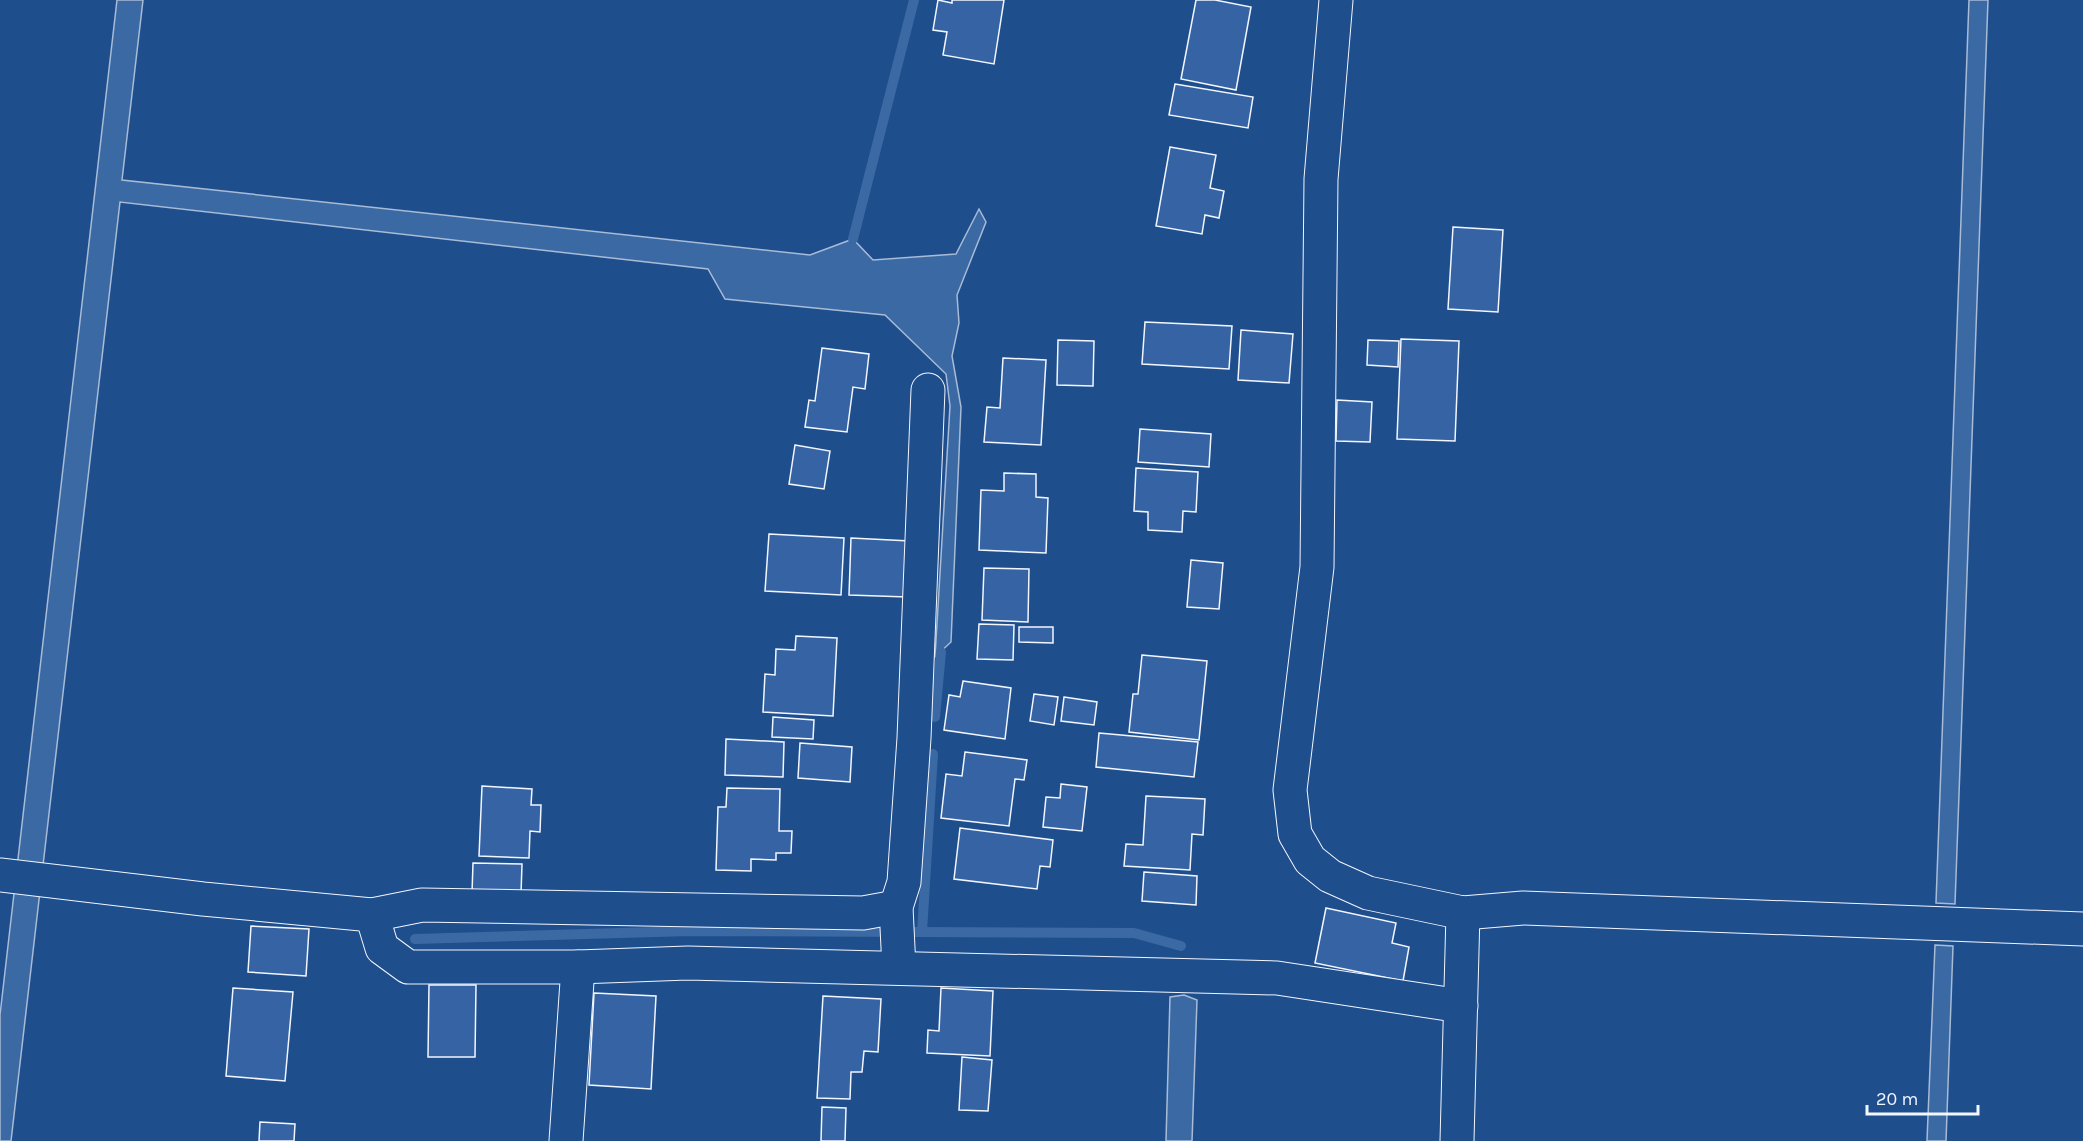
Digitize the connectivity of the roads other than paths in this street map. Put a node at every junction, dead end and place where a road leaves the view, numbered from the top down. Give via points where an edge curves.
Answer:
1 (1335, 0) edge
2 (928, 390) dead end
3 (5, 876) edge
4 (1463, 913) junction
5 (372, 915) junction
6 (2083, 929) edge
7 (898, 935) junction
8 (578, 968) junction
9 (1461, 1006) junction
10 (567, 1141) edge
11 (1457, 1141) edge

1 - 4 street via 1321,179 1317,567 1290,790 1295,834 1310,860 1330,876 1368,893
2 - 7 street via 914,738
3 - 5 street
4 - 6 street via 1523,908
4 - 9 street
5 - 7 street via 422,905 863,913
5 - 8 street via 382,948 408,967
7 - 8 street via 688,963
7 - 9 street via 1277,978
8 - 10 street
9 - 11 street

